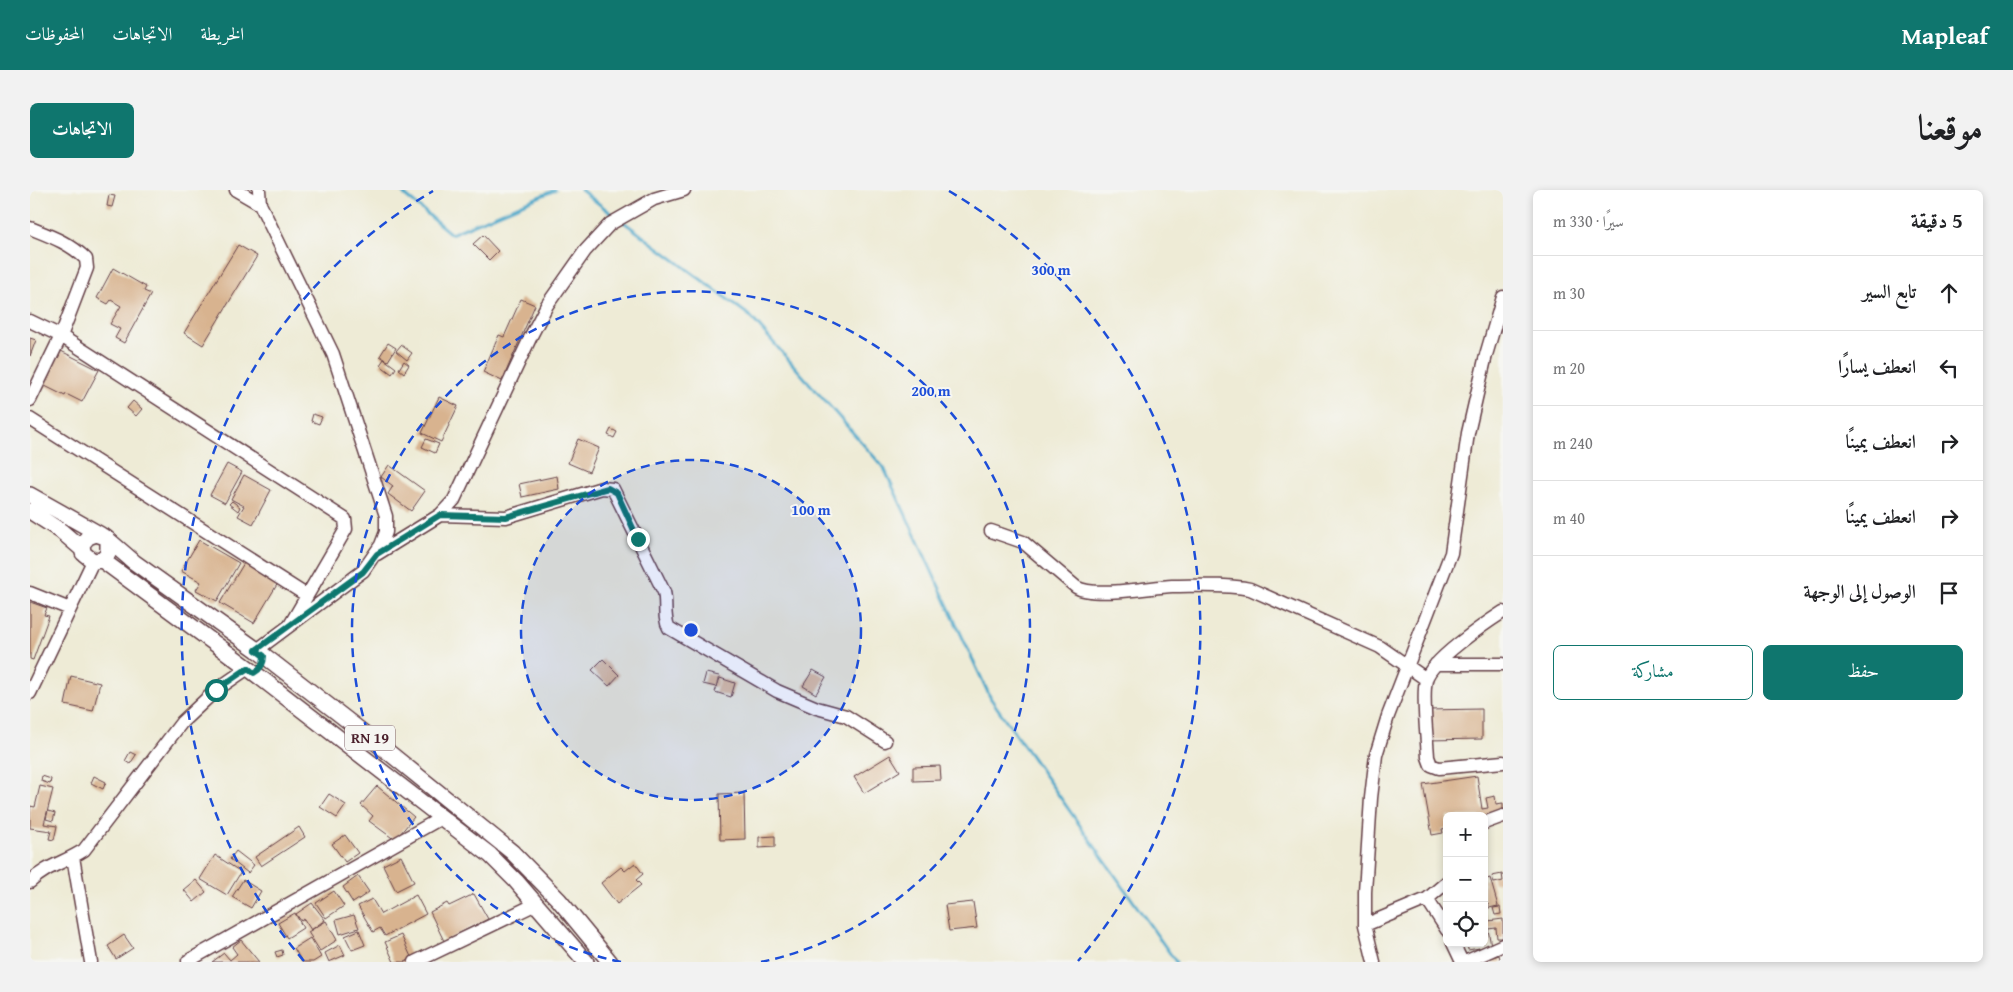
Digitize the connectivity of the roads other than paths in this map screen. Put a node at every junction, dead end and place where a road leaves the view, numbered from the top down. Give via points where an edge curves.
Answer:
1 (236, 190) edge
2 (259, 190) edge
3 (684, 190) edge
4 (260, 204) junction
5 (30, 228) edge
6 (1503, 297) edge
7 (30, 321) edge
8 (61, 336) junction
9 (30, 400) edge
10 (30, 420) edge
11 (30, 495) edge
12 (30, 511) edge
13 (440, 515) junction
14 (991, 531) dead end
15 (104, 538) junction
16 (82, 548) junction
17 (377, 554) junction
18 (97, 560) junction
19 (30, 593) edge
20 (306, 595) junction
21 (70, 609) junction
22 (1503, 612) edge
23 (287, 629) junction
24 (256, 650) junction
25 (234, 657) junction
26 (1436, 664) junction
27 (1503, 664) edge
28 (1409, 665) junction
29 (251, 671) junction
30 (1426, 679) junction
31 (30, 693) edge
32 (885, 741) dead end
33 (1503, 762) edge
34 (1503, 816) edge
35 (443, 817) junction
36 (1488, 822) edge
37 (73, 857) junction
38 (30, 882) edge
39 (1443, 885) edge
40 (1427, 899) junction
41 (536, 904) junction
42 (1443, 924) edge
43 (1365, 925) junction
44 (1503, 945) edge
45 (1455, 947) edge
46 (91, 962) edge
47 (188, 962) edge
48 (415, 962) edge
49 (586, 962) edge
50 (610, 962) edge
51 (1374, 962) edge
52 (1464, 962) edge

1 - 4 street
2 - 4 street
3 - 13 street via 654,199 610,224 585,251 547,305 461,488
4 - 17 street via 337,364 386,516 386,532
5 - 8 street via 67,243 86,259 87,268
6 - 28 street via 1468,433 1451,553
7 - 8 street
8 - 9 street
8 - 20 street via 345,519 346,529
10 - 20 street
11 - 15 main road, RN 19
12 - 16 main road
13 - 17 street
13 - 32 street via 506,517 602,488 613,489 664,592 669,628 777,691 846,716
14 - 28 street via 1023,542 1083,590 1198,586 1250,589 1380,647
15 - 16 main road via 88,537
15 - 18 main road via 108,554
15 - 24 main road, RN 19
16 - 18 main road via 86,556
17 - 23 street via 363,572
18 - 21 street
18 - 25 main road, RN 19
19 - 21 street
20 - 23 street
21 - 31 street
22 - 26 street via 1477,629
23 - 24 street
24 - 25 main road via 238,648
24 - 29 main road via 261,668
24 - 50 main road, RN 19 via 512,852 559,900
25 - 29 main road, RN 19
26 - 27 street
26 - 30 street
28 - 30 street
28 - 43 street via 1376,755
29 - 35 main road, RN 19
29 - 37 street via 216,690 182,722 91,842
30 - 33 street via 1430,765 1439,768
34 - 36 street
35 - 41 main road, RN 19 via 490,855
35 - 47 street
37 - 38 street via 49,867
37 - 46 street
39 - 40 street
40 - 42 street
40 - 43 street
41 - 48 street
41 - 49 main road, RN 19
43 - 51 street
44 - 52 street
45 - 52 street

